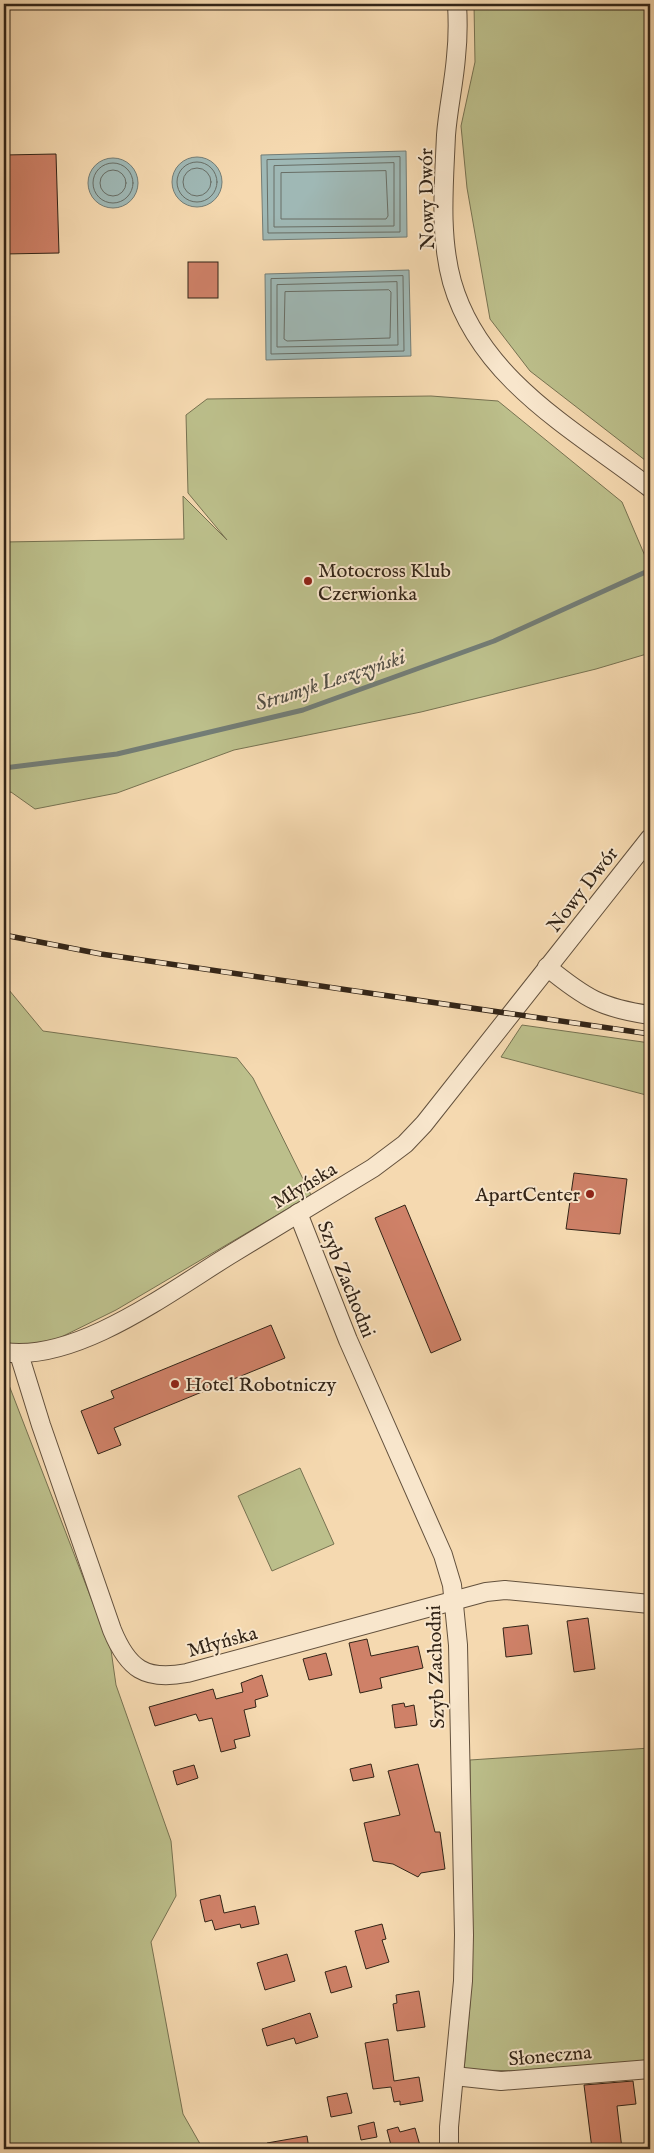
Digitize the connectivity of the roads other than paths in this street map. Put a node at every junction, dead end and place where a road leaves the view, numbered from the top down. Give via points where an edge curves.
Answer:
1 (457, 4) edge
2 (650, 488) edge
3 (650, 838) edge
4 (548, 967) junction
5 (650, 1015) edge
6 (298, 1214) junction
7 (12, 1353) edge
8 (454, 1599) junction
9 (650, 1604) edge
10 (650, 2069) edge
11 (454, 2076) junction
12 (449, 2149) edge

1 - 2 street, Nowy Dwór via 458,41 446,132 444,204 447,253 452,282 461,306 489,354 517,386
3 - 4 street, Nowy Dwór
4 - 5 street via 596,1002
4 - 6 street, Młyńska via 405,1144 373,1168
6 - 7 street, Młyńska via 98,1333 56,1348
6 - 8 street, Szyb Zachodni via 348,1340 443,1555
7 - 8 street, Młyńska via 112,1630 122,1653 142,1671 166,1676 200,1670
8 - 9 street, Młyńska via 505,1590
8 - 11 street, Szyb Zachodni via 458,1646 464,1935
10 - 11 street, Słoneczna via 501,2081
11 - 12 street, Szyb Zachodni

